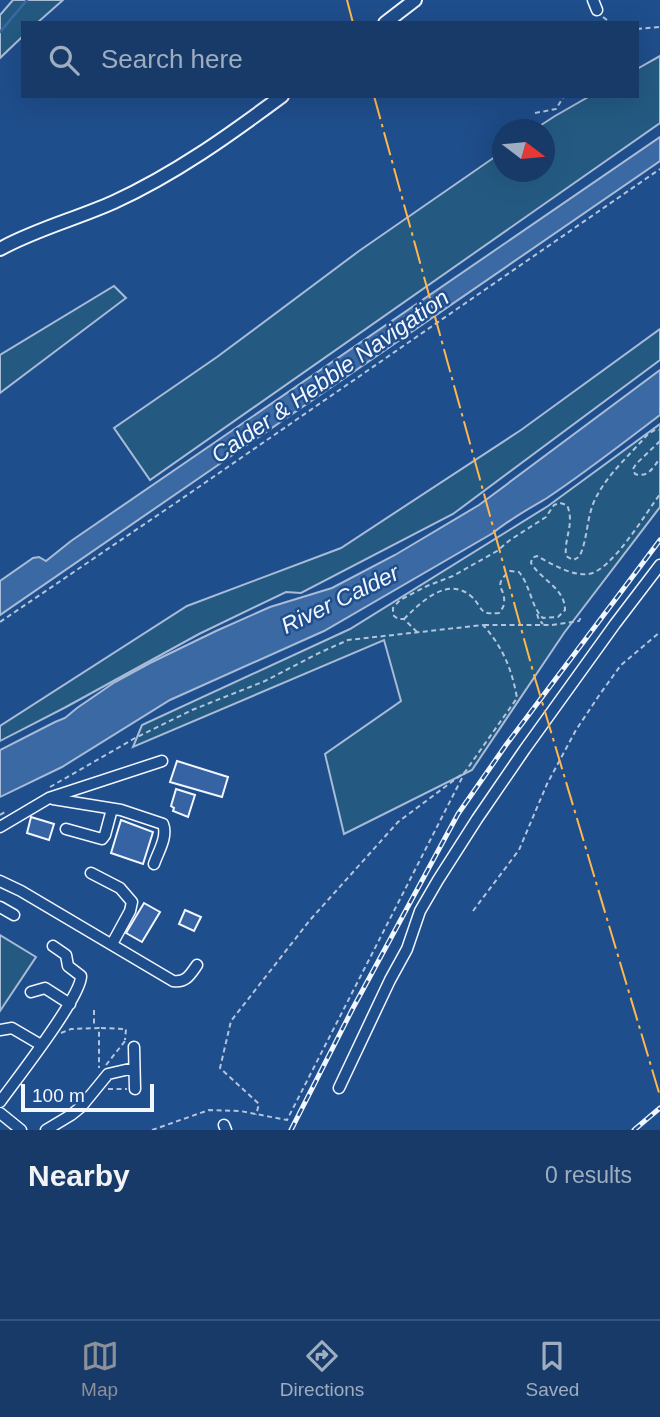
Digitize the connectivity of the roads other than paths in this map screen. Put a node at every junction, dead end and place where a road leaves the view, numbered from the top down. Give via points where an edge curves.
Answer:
1 (415, 0) edge
2 (388, 21) edge
3 (279, 98) edge
4 (0, 249) edge
5 (660, 565) edge
6 (162, 761) dead end
7 (47, 794) junction
8 (112, 809) junction
9 (0, 827) edge
10 (66, 830) dead end
11 (154, 864) dead end
12 (91, 873) dead end
13 (0, 881) edge
14 (0, 907) edge
15 (15, 915) dead end
16 (112, 944) junction
17 (53, 946) dead end
18 (197, 965) dead end
19 (31, 992) dead end
20 (70, 1004) junction
21 (0, 1030) edge
22 (41, 1045) junction
23 (134, 1048) road end
24 (134, 1068) junction
25 (339, 1088) dead end
26 (135, 1089) road end
27 (0, 1102) edge
28 (0, 1113) edge
29 (21, 1130) edge
30 (46, 1130) edge

1 - 2 main road
3 - 4 main road via 168,175
5 - 25 street via 525,749 438,880
6 - 7 street
7 - 8 street
7 - 9 street
8 - 10 street via 102,839
8 - 11 street via 163,824
12 - 16 street via 120,888 132,902
13 - 16 street
14 - 15 street
16 - 18 street via 173,981 187,979
17 - 20 street via 81,976
19 - 20 street via 46,988
20 - 22 street
21 - 22 street via 12,1028
22 - 27 street
23 - 24 street
24 - 26 street
24 - 30 street via 108,1074 81,1107
28 - 29 street

